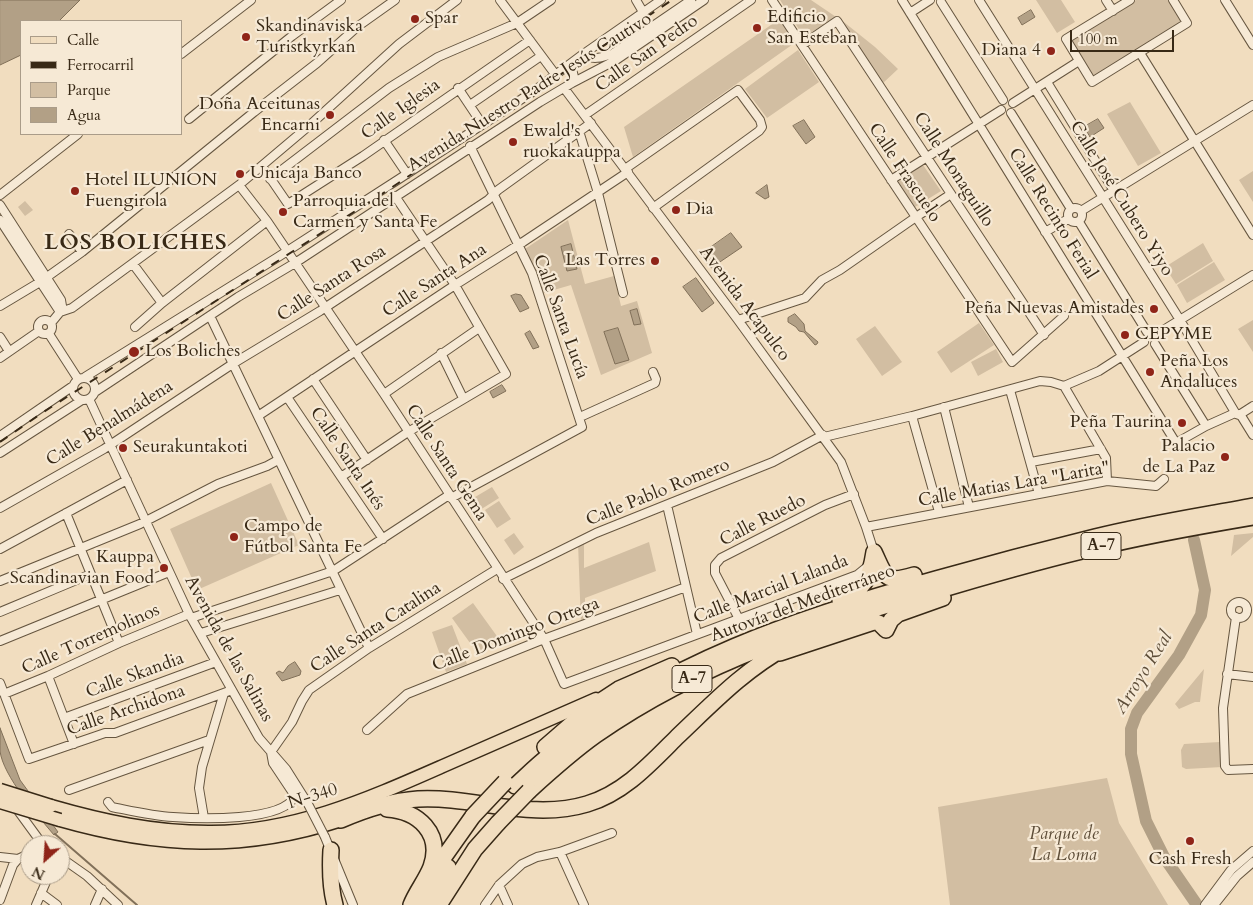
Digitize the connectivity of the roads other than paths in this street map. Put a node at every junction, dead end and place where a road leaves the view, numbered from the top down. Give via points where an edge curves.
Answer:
1 (251, 0) edge
2 (341, 0) edge
3 (377, 0) edge
4 (395, 0) edge
5 (457, 0) edge
6 (500, 0) edge
7 (550, 0) edge
8 (636, 0) edge
9 (661, 0) edge
10 (690, 0) edge
11 (704, 0) edge
12 (752, 0) edge
13 (772, 0) edge
14 (902, 0) edge
15 (930, 0) edge
16 (979, 0) edge
17 (1106, 0) edge
18 (1130, 0) edge
19 (1225, 0) edge
20 (942, 1) edge
21 (1175, 1) edge
22 (383, 8) junction
23 (1113, 11) junction
24 (643, 12) junction
25 (910, 13) junction
26 (517, 23) junction
27 (530, 40) junction
28 (802, 45) junction
29 (1253, 45) edge
30 (182, 53) edge
31 (1140, 53) junction
32 (582, 55) junction
33 (541, 56) junction
34 (1079, 61) junction
35 (565, 68) junction
36 (555, 74) junction
37 (1046, 82) junction
38 (572, 83) junction
39 (542, 84) junction
40 (458, 88) junction
41 (564, 88) junction
42 (1035, 89) junction
43 (554, 94) junction
44 (1003, 100) junction
45 (1013, 103) junction
46 (1253, 105) edge
47 (471, 107) junction
48 (1001, 110) junction
49 (1011, 113) junction
50 (585, 115) junction
51 (189, 119) dead end
52 (591, 123) junction
53 (482, 124) junction
54 (979, 124) junction
55 (579, 131) junction
56 (77, 135) edge
57 (384, 140) junction
58 (1195, 140) junction
59 (470, 146) junction
60 (926, 157) junction
61 (262, 166) junction
62 (626, 170) junction
63 (407, 174) junction
64 (270, 179) junction
65 (891, 180) junction
66 (239, 185) junction
67 (1114, 191) junction
68 (598, 193) junction
69 (494, 194) junction
70 (951, 194) junction
71 (0, 195) edge
72 (395, 196) junction
73 (1103, 197) junction
74 (0, 205) edge
75 (654, 208) junction
76 (1071, 209) junction
77 (1081, 212) junction
78 (916, 217) junction
79 (1068, 219) junction
80 (0, 220) edge
81 (267, 221) junction
82 (1079, 222) junction
83 (1046, 232) junction
84 (69, 234) dead end
85 (1253, 235) edge
86 (425, 241) junction
87 (518, 246) junction
88 (287, 251) junction
89 (82, 252) junction
90 (295, 263) junction
91 (133, 264) junction
92 (1253, 275) edge
93 (43, 280) junction
94 (455, 285) junction
95 (623, 292) dead end
96 (162, 303) junction
97 (0, 306) edge
98 (325, 308) junction
99 (60, 312) junction
100 (210, 316) junction
101 (1064, 316) dead end
102 (738, 320) junction
103 (1180, 320) junction
104 (51, 323) junction
105 (135, 327) dead end
106 (479, 328) junction
107 (39, 331) junction
108 (1147, 332) junction
109 (49, 334) junction
110 (1157, 334) junction
111 (1044, 335) junction
112 (0, 337) edge
113 (1144, 342) junction
114 (1154, 344) junction
115 (9, 351) junction
116 (354, 352) junction
117 (441, 353) junction
118 (1122, 356) junction
119 (0, 358) edge
120 (234, 364) junction
121 (653, 372) dead end
122 (313, 379) junction
123 (79, 381) junction
124 (1064, 386) junction
125 (1010, 390) junction
126 (95, 392) junction
127 (384, 394) junction
128 (287, 397) junction
129 (464, 398) junction
130 (86, 399) junction
131 (1253, 406) edge
132 (944, 407) junction
133 (1237, 414) junction
134 (258, 416) junction
135 (912, 416) junction
136 (580, 417) junction
137 (1206, 426) junction
138 (408, 432) junction
139 (1253, 435) edge
140 (0, 436) edge
141 (824, 436) junction
142 (111, 444) junction
143 (1101, 449) junction
144 (0, 454) edge
145 (278, 460) junction
146 (367, 460) junction
147 (1031, 462) junction
148 (341, 478) junction
149 (127, 480) junction
150 (1164, 480) dead end
151 (1107, 481) junction
152 (854, 494) junction
153 (1039, 494) junction
154 (450, 497) junction
155 (667, 505) junction
156 (1253, 506) edge
157 (969, 507) junction
158 (0, 508) edge
159 (940, 512) junction
160 (66, 513) junction
161 (1253, 517) edge
162 (146, 520) junction
163 (1223, 520) junction
164 (1253, 523) edge
165 (866, 527) junction
166 (383, 539) junction
167 (80, 548) junction
168 (0, 549) edge
169 (873, 556) junction
170 (1032, 558) junction
171 (496, 568) junction
172 (333, 571) junction
173 (169, 572) junction
174 (90, 574) junction
175 (503, 578) junction
176 (0, 581) edge
177 (686, 587) junction
178 (340, 590) junction
179 (1253, 599) edge
180 (101, 600) junction
181 (1245, 605) junction
182 (876, 609) junction
183 (0, 612) edge
184 (190, 616) junction
185 (1236, 617) junction
186 (810, 618) junction
187 (739, 619) junction
188 (788, 625) junction
189 (200, 634) junction
190 (697, 634) junction
191 (544, 639) junction
192 (0, 641) edge
193 (119, 643) junction
194 (369, 648) junction
195 (769, 656) junction
196 (216, 662) junction
197 (1227, 674) junction
198 (48, 676) junction
199 (1253, 677) edge
200 (0, 683) edge
201 (564, 684) joint
202 (619, 689) junction
203 (232, 690) junction
204 (224, 693) junction
205 (4, 694) junction
206 (64, 718) junction
207 (367, 730) dead end
208 (209, 740) junction
209 (74, 744) junction
210 (271, 752) junction
211 (1253, 768) edge
212 (0, 784) edge
213 (517, 786) junction
214 (0, 790) edge
215 (69, 790) dead end
216 (0, 802) edge
217 (108, 802) dead end
218 (200, 818) junction
219 (341, 820) junction
220 (485, 820) junction
221 (612, 834) dead end
222 (36, 835) edge
223 (328, 843) junction
224 (1253, 851) edge
225 (560, 852) junction
226 (0, 856) edge
227 (20, 859) edge
228 (16, 862) junction
229 (1253, 862) edge
230 (70, 864) edge
231 (44, 885) edge
232 (499, 885) junction
233 (102, 889) junction
234 (40, 893) junction
235 (0, 900) edge
236 (1210, 904) edge
237 (36, 905) edge
238 (56, 905) edge
239 (95, 905) edge
240 (118, 905) edge
241 (335, 905) edge
242 (354, 905) edge
243 (412, 905) edge
244 (424, 905) edge
245 (439, 905) edge
246 (486, 905) edge
247 (508, 905) edge
248 (584, 905) edge

1 - 30 street
2 - 51 street
3 - 22 street
4 - 22 street
5 - 61 street via 399,44
6 - 26 street
7 - 26 street
8 - 24 street
9 - 24 street, Avenida Nuestro Padre Jesús Cautivo
10 - 32 street, Avenida Nuestro Padre Jesús Cautivo via 612,54 600,58
11 - 38 street, Avenida Nuestro Padre Jesús Cautivo via 616,60
12 - 50 street, Calle San Pedro
13 - 28 street, Calle Frascuelo
14 - 25 street, Calle Recinto Ferial
15 - 20 street
15 - 25 street
16 - 42 street, Calle José Cubero Yiyo
17 - 23 street
18 - 23 street
19 - 29 street
20 - 44 street
21 - 31 street via 1188,23
22 - 89 street
23 - 34 street via 1066,39
24 - 32 street, Avenida Nuestro Padre Jesús Cautivo
25 - 54 street, Calle Recinto Ferial
26 - 27 street
26 - 64 street via 438,57 389,88
27 - 33 street
27 - 40 street, Calle Iglesia
28 - 60 street, Calle Monaguillo via 837,21
28 - 65 street, Calle Frascuelo
31 - 34 street via 1092,82
31 - 58 street
32 - 35 street, Avenida Nuestro Padre Jesús Cautivo
33 - 36 street
33 - 47 street
34 - 37 street
35 - 36 street, Avenida Nuestro Padre Jesús Cautivo
35 - 38 street via 573,73
36 - 39 street, Avenida Nuestro Padre Jesús Cautivo
37 - 42 street
37 - 67 street
38 - 41 street, Avenida Nuestro Padre Jesús Cautivo
39 - 43 street via 543,92
39 - 53 street, Avenida Nuestro Padre Jesús Cautivo
40 - 47 street
40 - 57 street, Calle Iglesia
41 - 43 street, Avenida Nuestro Padre Jesús Cautivo
41 - 50 street, Avenida Acapulco
42 - 45 street
42 - 73 street, Calle José Cubero Yiyo
43 - 59 street, Avenida Nuestro Padre Jesús Cautivo
44 - 45 street
44 - 48 street
45 - 49 street
46 - 58 street
47 - 53 street
48 - 49 street
48 - 54 street
49 - 76 street
50 - 52 street, Avenida Acapulco
52 - 55 street, Calle Santa Rosa
52 - 62 street, Avenida Acapulco
53 - 63 street, Avenida Nuestro Padre Jesús Cautivo
54 - 60 street
54 - 83 street, Calle Recinto Ferial
55 - 68 street
55 - 69 street, Calle Santa Rosa
56 - 71 street
57 - 63 street
57 - 64 street, Calle Iglesia via 288,204
58 - 67 street
58 - 85 street
59 - 69 street, Calle Santa Lucía
59 - 72 street, Avenida Nuestro Padre Jesús Cautivo
60 - 65 street
60 - 70 street, Calle Monaguillo
61 - 64 street
61 - 66 street
62 - 68 street, Calle Santa Ana
62 - 75 street, Avenida Acapulco
62 - 75 street, Calle Santa Ana via 738,90 762,127
63 - 88 street, Avenida Nuestro Padre Jesús Cautivo
65 - 78 street, Calle Frascuelo
66 - 81 street, Calle Santa Gema
66 - 91 street
67 - 73 street
68 - 87 street, Calle Santa Ana
68 - 95 street
69 - 86 street, Calle Santa Rosa
69 - 87 street, Calle Santa Lucía
70 - 78 street
70 - 111 street, Calle Monaguillo
72 - 86 street
72 - 90 street, Avenida Nuestro Padre Jesús Cautivo
73 - 77 street
73 - 103 street, Calle José Cubero Yiyo
74 - 93 street
75 - 102 street, Avenida Acapulco
76 - 77 street via 1078,208
76 - 79 street
77 - 82 street
78 - 102 street via 822,280 805,298
78 - 111 street, Calle Frascuelo via 1012,362
79 - 82 street
79 - 83 street
80 - 93 street
81 - 88 street, Calle Santa Gema
81 - 96 street
82 - 108 street
83 - 118 street, Calle Recinto Ferial
84 - 89 street
86 - 94 street
86 - 98 street, Calle Santa Rosa
87 - 94 street, Calle Santa Ana
87 - 136 street, Calle Santa Lucía via 532,273
88 - 90 street, Calle Santa Gema
88 - 123 street, Avenida Nuestro Padre Jesús Cautivo
89 - 93 street
90 - 98 street, Calle Santa Gema
90 - 100 street, Avenida Nuestro Padre Jesús Cautivo
91 - 96 street
91 - 99 street via 72,308
92 - 103 street
93 - 97 street
93 - 99 street
94 - 106 street
94 - 116 street, Calle Santa Ana
96 - 105 street
98 - 116 street, Calle Santa Gema
98 - 120 street, Calle Santa Rosa
99 - 104 street
100 - 120 street
100 - 126 street, Avenida Nuestro Padre Jesús Cautivo
101 - 111 street
102 - 141 street, Avenida Acapulco
103 - 110 street
103 - 133 street, Calle José Cubero Yiyo
104 - 107 street via 42,320
104 - 109 street
106 - 117 street
106 - 129 street via 506,374
107 - 109 street
107 - 115 street
108 - 110 street
108 - 113 street
109 - 123 street
110 - 114 street
112 - 115 street
113 - 114 street
113 - 118 street
114 - 137 street
115 - 119 street
116 - 122 street, Calle Santa Ana
116 - 127 street, Calle Santa Gema
117 - 127 street
117 - 129 street
118 - 124 street via 1099,371
118 - 137 street, Calle Recinto Ferial via 1176,443
120 - 134 street
120 - 142 street, Calle Benalmádena
121 - 136 street via 655,383
122 - 128 street, Calle Santa Ana
122 - 146 street
123 - 126 street via 93,382
123 - 130 street, Avenida de las Salinas via 76,396
123 - 140 street, Avenida Nuestro Padre Jesús Cautivo
124 - 125 street, Calle Pablo Romero via 1040,381
124 - 143 street
125 - 132 street, Calle Pablo Romero
125 - 147 street
126 - 130 street, Avenida Nuestro Padre Jesús Cautivo
127 - 138 street, Calle Santa Gema
128 - 134 street, Calle Santa Ana
128 - 148 street, Calle Santa Inés
129 - 138 street
130 - 142 street, Avenida de las Salinas
130 - 144 street
131 - 133 street
132 - 135 street, Calle Pablo Romero
132 - 157 street
133 - 137 street
133 - 139 street, Calle José Cubero Yiyo
134 - 145 street
135 - 141 street, Calle Pablo Romero
135 - 159 street
136 - 154 street, Calle Torremolinos via 582,427
138 - 146 street
138 - 154 street, Calle Santa Gema
141 - 152 street, Avenida Acapulco via 841,462
141 - 155 street, Calle Pablo Romero via 773,462
142 - 149 street, Avenida de las Salinas
142 - 158 street, Calle Benalmádena
143 - 147 street
143 - 151 street via 1106,458
145 - 162 street via 218,484
145 - 172 street
146 - 148 street
147 - 153 street
148 - 166 street, Calle Santa Inés
149 - 160 street
149 - 162 street, Avenida de las Salinas
150 - 151 street, Calle Matias Lara "Larita" via 1156,486
151 - 153 street, Calle Matias Lara "Larita"
152 - 165 street, Avenida Acapulco
152 - 187 street, Calle Ruedo via 825,505 721,558 715,566 715,573
153 - 157 street, Calle Matias Lara "Larita"
154 - 166 street, Calle Torremolinos
154 - 171 street, Calle Santa Gema
155 - 175 street, Calle Pablo Romero via 596,533
155 - 177 street
156 - 163 highway
157 - 159 street, Calle Matias Lara "Larita"
159 - 165 street, Calle Matias Lara "Larita"
160 - 167 street
160 - 168 street
161 - 163 highway
162 - 167 street
162 - 173 street, Avenida de las Salinas
163 - 164 highway
163 - 170 highway, Autovía del Mediterráneo / A-7 via 1164,528 1096,547
165 - 169 street, Avenida Acapulco
166 - 172 street, Calle Torremolinos
167 - 174 street
167 - 176 street
169 - 170 highway via 885,574 899,580 985,556
169 - 186 highway via 870,574 854,594 822,608
169 - 187 street, Calle Marcial Lalanda via 857,574
170 - 182 highway, Autovía del Mediterráneo / A-7
170 - 186 highway, Autovía del Mediterráneo / A-7 via 900,589
170 - 195 highway via 1009,576 898,614 886,630 874,622
171 - 175 street, Calle Santa Gema
171 - 194 street, Calle Santa Catalina
172 - 178 street
172 - 184 street, Calle Torremolinos
173 - 180 street
173 - 184 street, Avenida de las Salinas
174 - 180 street
174 - 183 street
175 - 191 street, Calle Santa Gema
177 - 190 street
177 - 191 street, Calle Domingo Ortega
178 - 189 street
178 - 194 street
179 - 181 street
180 - 192 street
180 - 193 street
181 - 185 street via 1245,615
181 - 185 street via 1238,602 1232,606 1231,613
182 - 195 highway via 853,622 798,641
182 - 213 highway, Autovía del Mediterráneo / A-7 via 778,641 711,669 660,695 596,735 550,772
184 - 189 street, Avenida de las Salinas
184 - 193 street, Calle Torremolinos
185 - 197 street
186 - 188 highway, Autovía del Mediterráneo / A-7
187 - 190 street, Calle Marcial Lalanda
188 - 202 highway via 751,634
188 - 213 highway, Autovía del Mediterráneo / A-7 via 702,660 614,708 551,754
189 - 196 street, Avenida de las Salinas
190 - 201 street, Calle Marcial Lalanda
191 - 201 street, Calle Santa Gema
191 - 207 street, Calle Domingo Ortega via 407,694
193 - 198 street, Calle Torremolinos
194 - 210 street, Calle Santa Catalina via 309,690
195 - 219 highway via 744,674 638,776 612,794 587,804 534,810 418,799 370,808
196 - 203 street, Avenida de las Salinas
196 - 206 street, Calle Skandia
197 - 199 street
197 - 211 street via 1223,708 1225,766 1228,770
198 - 205 street, Calle Torremolinos
198 - 206 street
200 - 205 street
202 - 213 highway via 590,708
202 - 214 main road, N-340, bridge via 370,797 276,826 235,831 168,831 112,822
203 - 204 street, Calle Archidona
203 - 210 street, Avenida de las Salinas via 259,738
204 - 208 street
204 - 209 street, Calle Archidona via 115,733 105,733
205 - 209 street, Calle Archidona via 29,759
206 - 209 street
208 - 215 street
208 - 218 street via 199,788
210 - 218 street via 272,763 295,796 292,802 280,810 258,815
210 - 223 street, Avenida de las Salinas, bridge via 286,768
212 - 222 street
213 - 220 highway, Autovía del Mediterráneo / A-7, bridge
213 - 220 highway, bridge
216 - 219 main road, N-340, bridge via 101,831 138,838 210,844 276,837
217 - 218 street via 112,808 144,814
219 - 243 highway via 386,809 401,810 418,818 429,831 434,848 431,866
220 - 243 highway via 439,863
220 - 244 highway, Autovía del Mediterráneo / A-7
220 - 245 highway, Autovía del Mediterráneo / A-7 via 475,849
221 - 225 street
223 - 241 highway
223 - 242 street, Avenida de las Salinas
224 - 236 street via 1231,870
225 - 232 street via 522,864
225 - 248 street
226 - 228 street
227 - 228 street
228 - 235 street
229 - 236 street
230 - 233 street
231 - 234 street
232 - 246 street
232 - 247 street
233 - 239 street
233 - 240 street
234 - 237 street
234 - 238 street

